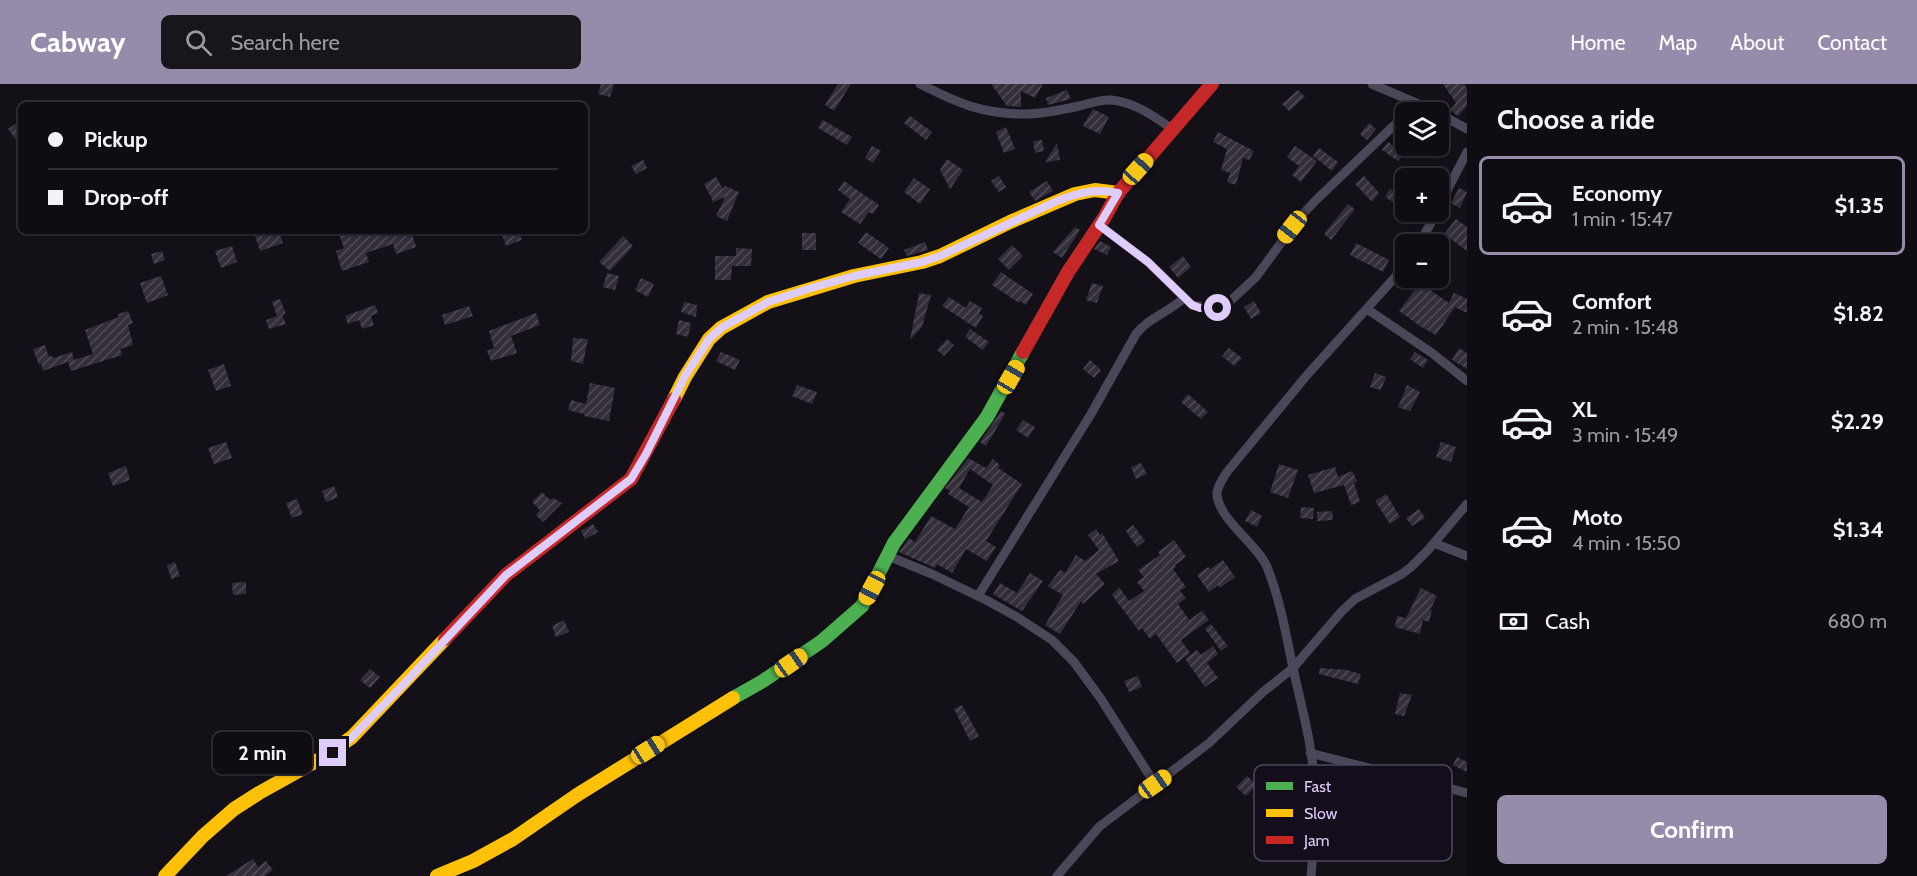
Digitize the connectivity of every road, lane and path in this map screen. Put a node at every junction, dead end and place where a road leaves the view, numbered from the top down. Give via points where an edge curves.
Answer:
1 (920, 84) edge
2 (1212, 84) edge
3 (1372, 84) edge
4 (1416, 102) edge
5 (1449, 119) edge
6 (1395, 124) edge
7 (1172, 129) junction
8 (1467, 129) edge
9 (1467, 152) edge
10 (1449, 188) edge
11 (1118, 193) junction
12 (1099, 225) junction
13 (1395, 277) edge
14 (1184, 298) junction
15 (1367, 309) junction
16 (1467, 381) edge
17 (1467, 504) edge
18 (1434, 543) junction
19 (888, 556) junction
20 (1467, 556) edge
21 (978, 596) junction
22 (1293, 669) junction
23 (1310, 753) junction
24 (1312, 765) edge
25 (1357, 765) edge
26 (1155, 784) junction
27 (1452, 789) edge
28 (1467, 793) edge
29 (1312, 861) edge
30 (165, 876) edge
31 (437, 876) edge
32 (1057, 876) edge
33 (1311, 876) edge

1 - 7 street via 983,111 1034,113 1098,101 1119,102 1136,107
2 - 7 street
3 - 4 street
5 - 8 street
6 - 14 street via 1300,217 1256,277 1233,300 1209,309 1192,305
7 - 11 street
9 - 10 street
11 - 12 street
11 - 30 street via 1095,190 1075,194 931,259 768,302 721,328 685,376 631,479 506,575 352,737 333,753 244,802 212,826
12 - 14 street via 1153,266
12 - 19 street via 1068,272 987,417
13 - 15 street
14 - 21 street via 1136,334 1092,414
15 - 16 street
15 - 22 street via 1227,472 1217,493 1225,513 1266,565
17 - 18 street
18 - 20 street
18 - 22 street via 1402,574 1355,599
19 - 21 street
19 - 31 street via 862,606 791,663 513,839
21 - 26 street via 1061,648 1120,726
22 - 23 street
22 - 26 street via 1209,743
23 - 24 street
23 - 25 street
26 - 32 street via 1099,828
27 - 28 street
29 - 33 street

